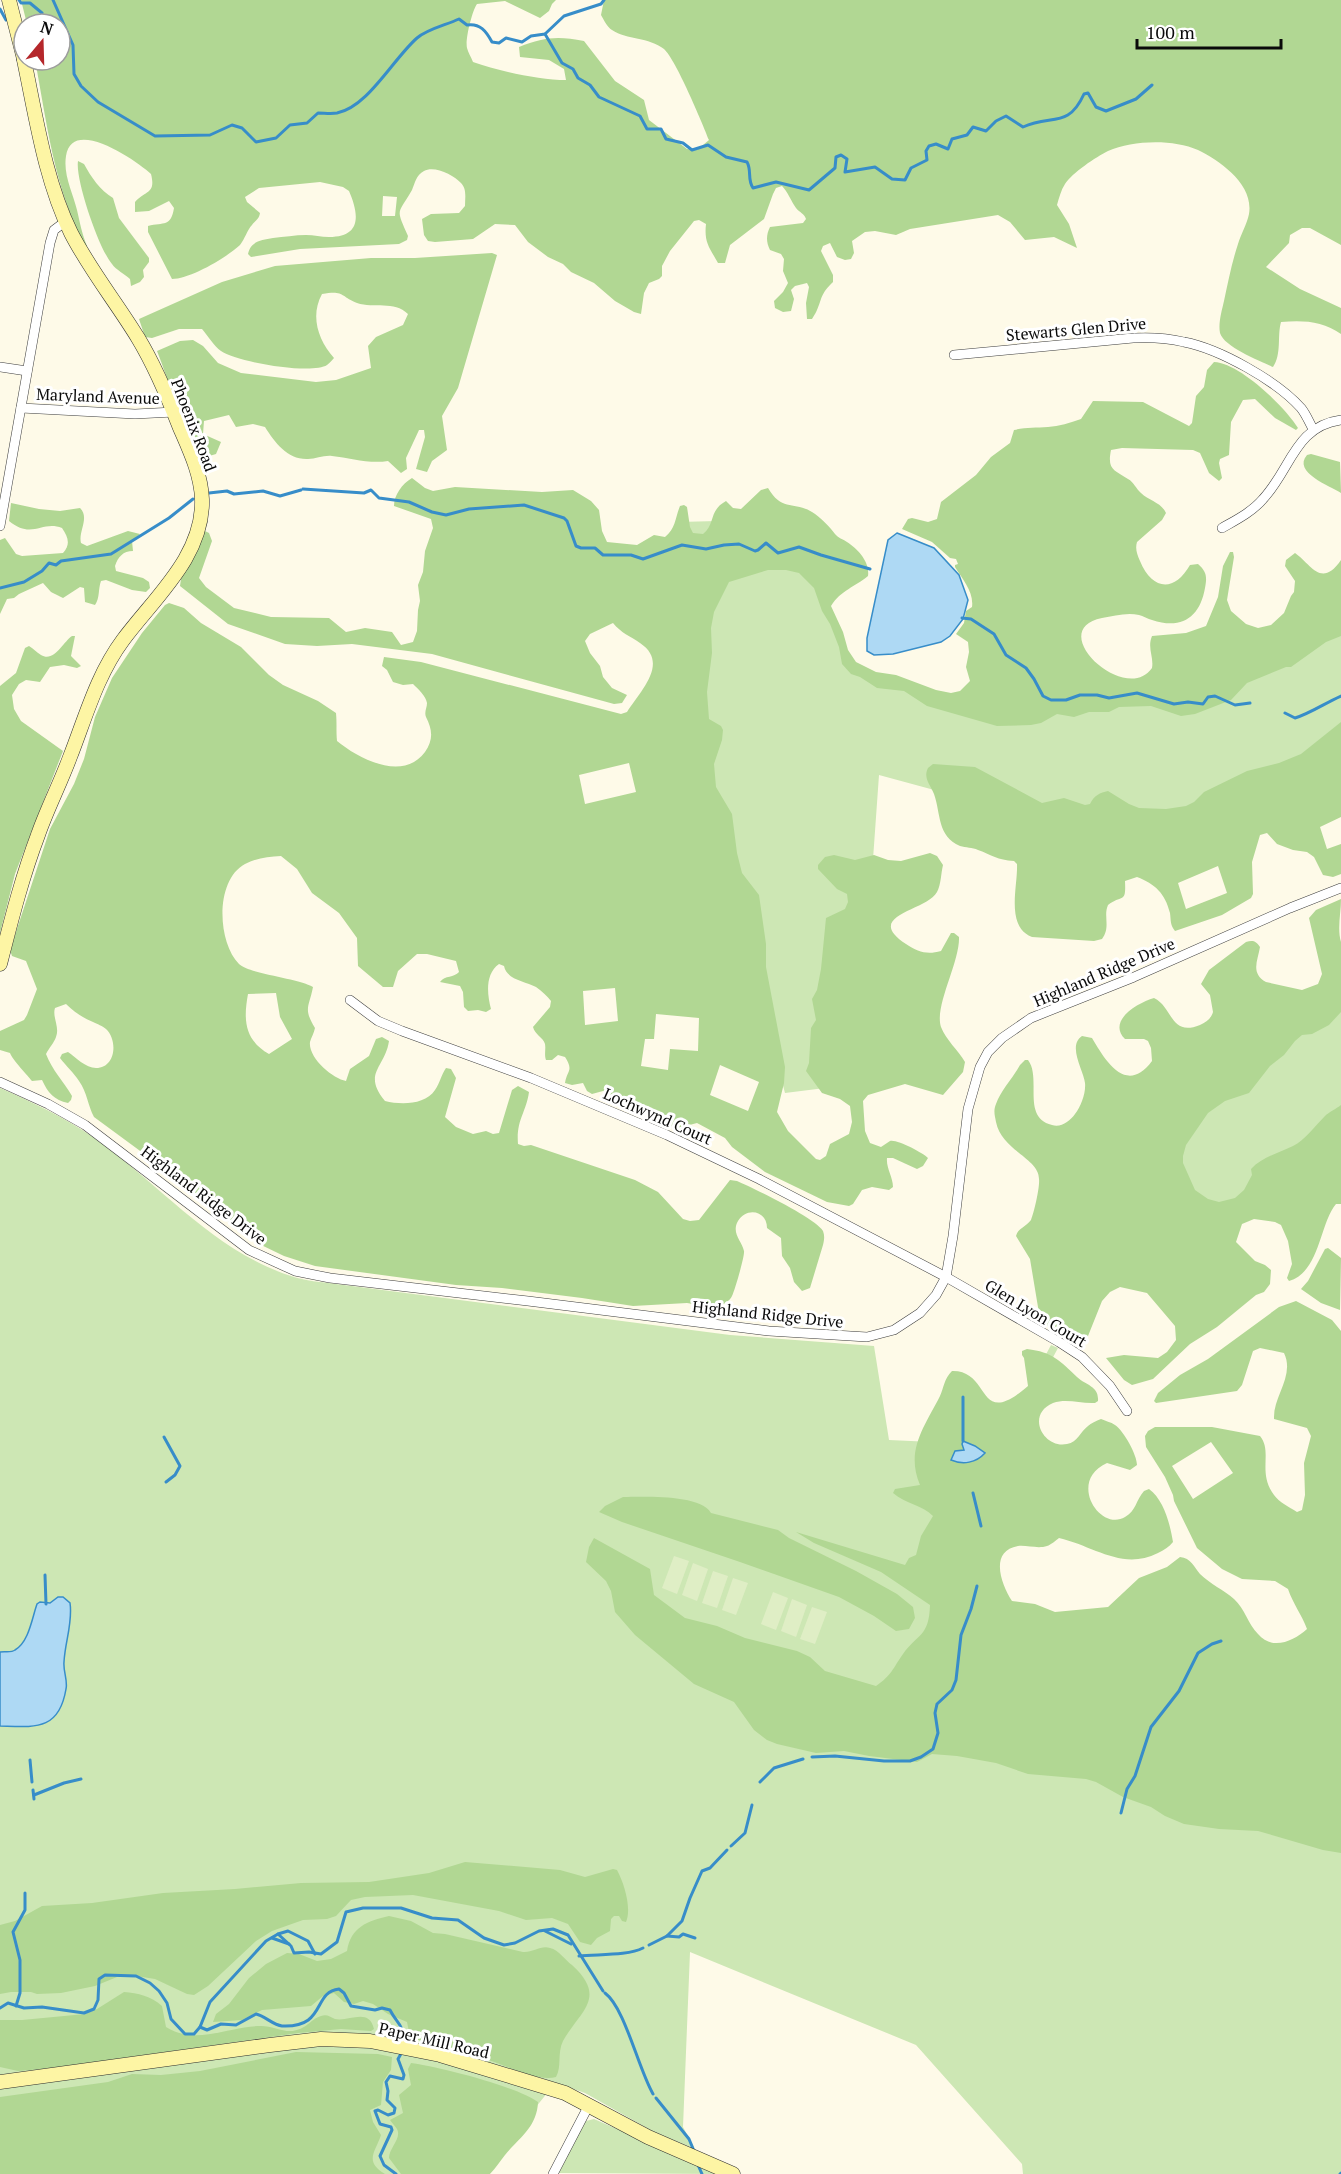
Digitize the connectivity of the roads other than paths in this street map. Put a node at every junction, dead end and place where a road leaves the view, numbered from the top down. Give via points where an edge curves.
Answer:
1 (27, 72) edge
2 (66, 221) junction
3 (954, 355) dead end
4 (0, 367) edge
5 (27, 371) junction
6 (21, 408) junction
7 (174, 412) junction
8 (1341, 420) edge
9 (1313, 429) junction
10 (0, 526) edge
11 (1222, 528) dead end
12 (1341, 888) edge
13 (0, 964) edge
14 (350, 1000) dead end
15 (0, 1082) edge
16 (946, 1277) junction
17 (1127, 1411) dead end
18 (0, 2082) edge
19 (589, 2105) junction
20 (553, 2174) edge
21 (733, 2174) edge

1 - 2 street, Phoenix Road
2 - 5 street via 54,230 50,243
2 - 7 street, Phoenix Road via 89,265 140,340
3 - 9 street, Stewarts Glen Drive via 1133,338 1187,342 1275,385 1302,410
4 - 5 street, Maryland Avenue
5 - 6 street
6 - 7 street, Maryland Avenue via 135,414
6 - 10 street
7 - 13 street, Phoenix Road via 201,489 196,533 169,584 122,641 97,685 34,844
8 - 9 street via 1328,421
9 - 11 street via 1263,500
12 - 16 street, Highland Ridge Drive via 1033,1017 1002,1038 980,1067 968,1109
14 - 16 street, Lochwynd Court via 378,1021 539,1081 667,1135
15 - 16 street, Highland Ridge Drive via 85,1125 249,1250 295,1271 769,1331 867,1337 894,1330 920,1313
16 - 17 street, Glen Lyon Court via 1082,1357
18 - 19 street, Paper Mill Road via 270,2045 344,2039 440,2055 555,2090
19 - 20 street
19 - 21 street, Paper Mill Road via 677,2151

